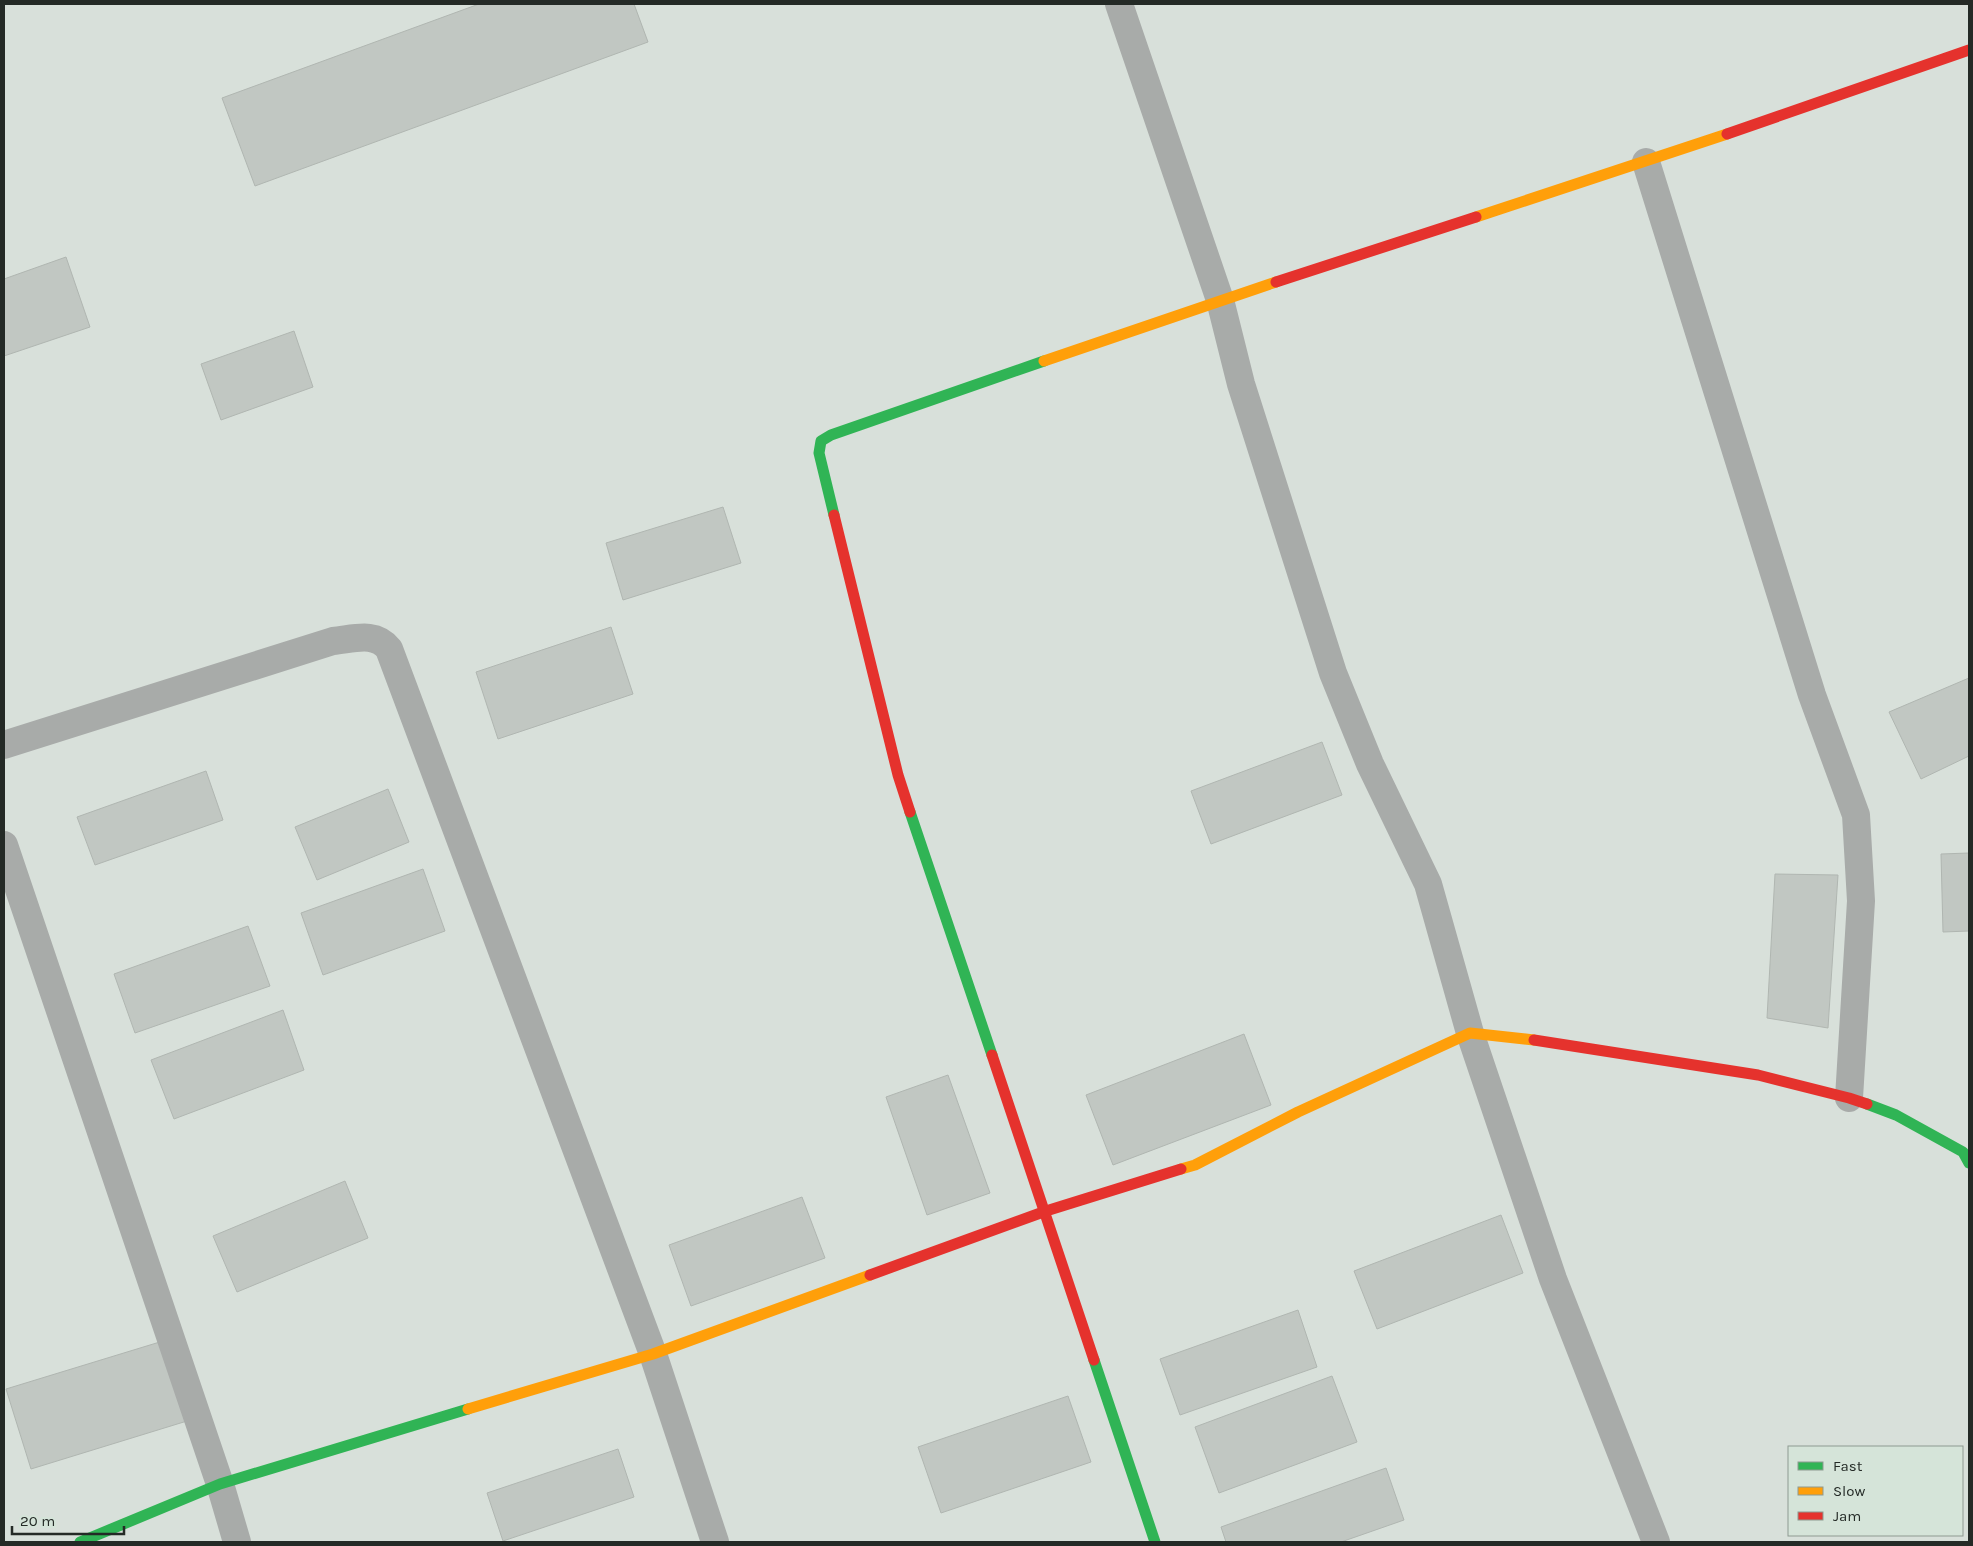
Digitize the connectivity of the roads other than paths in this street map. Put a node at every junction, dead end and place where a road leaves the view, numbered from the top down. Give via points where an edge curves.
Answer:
1 (1119, 4) edge
2 (1969, 50) edge
3 (1646, 162) junction
4 (1220, 300) junction
5 (4, 745) edge
6 (4, 845) edge
7 (1470, 1032) junction
8 (1849, 1098) junction
9 (1969, 1163) edge
10 (1046, 1212) junction
11 (653, 1354) junction
12 (220, 1484) junction
13 (80, 1542) edge
14 (236, 1542) edge
15 (715, 1542) edge
16 (1155, 1542) edge
17 (1656, 1542) edge

1 - 4 street
2 - 3 street
3 - 4 street
3 - 8 street via 1812,695 1856,815 1861,901
4 - 7 street via 1241,384 1332,673 1370,764 1428,884
4 - 10 street via 821,441 819,453 898,775
5 - 11 street via 333,641 374,637 383,642 393,658
6 - 12 street
7 - 8 street via 1758,1075
7 - 10 street via 1298,1112 1195,1165
7 - 17 street via 1553,1279
8 - 9 street via 1896,1115 1962,1152
10 - 11 street
10 - 16 street
11 - 12 street
11 - 15 street
12 - 13 street
12 - 14 street

